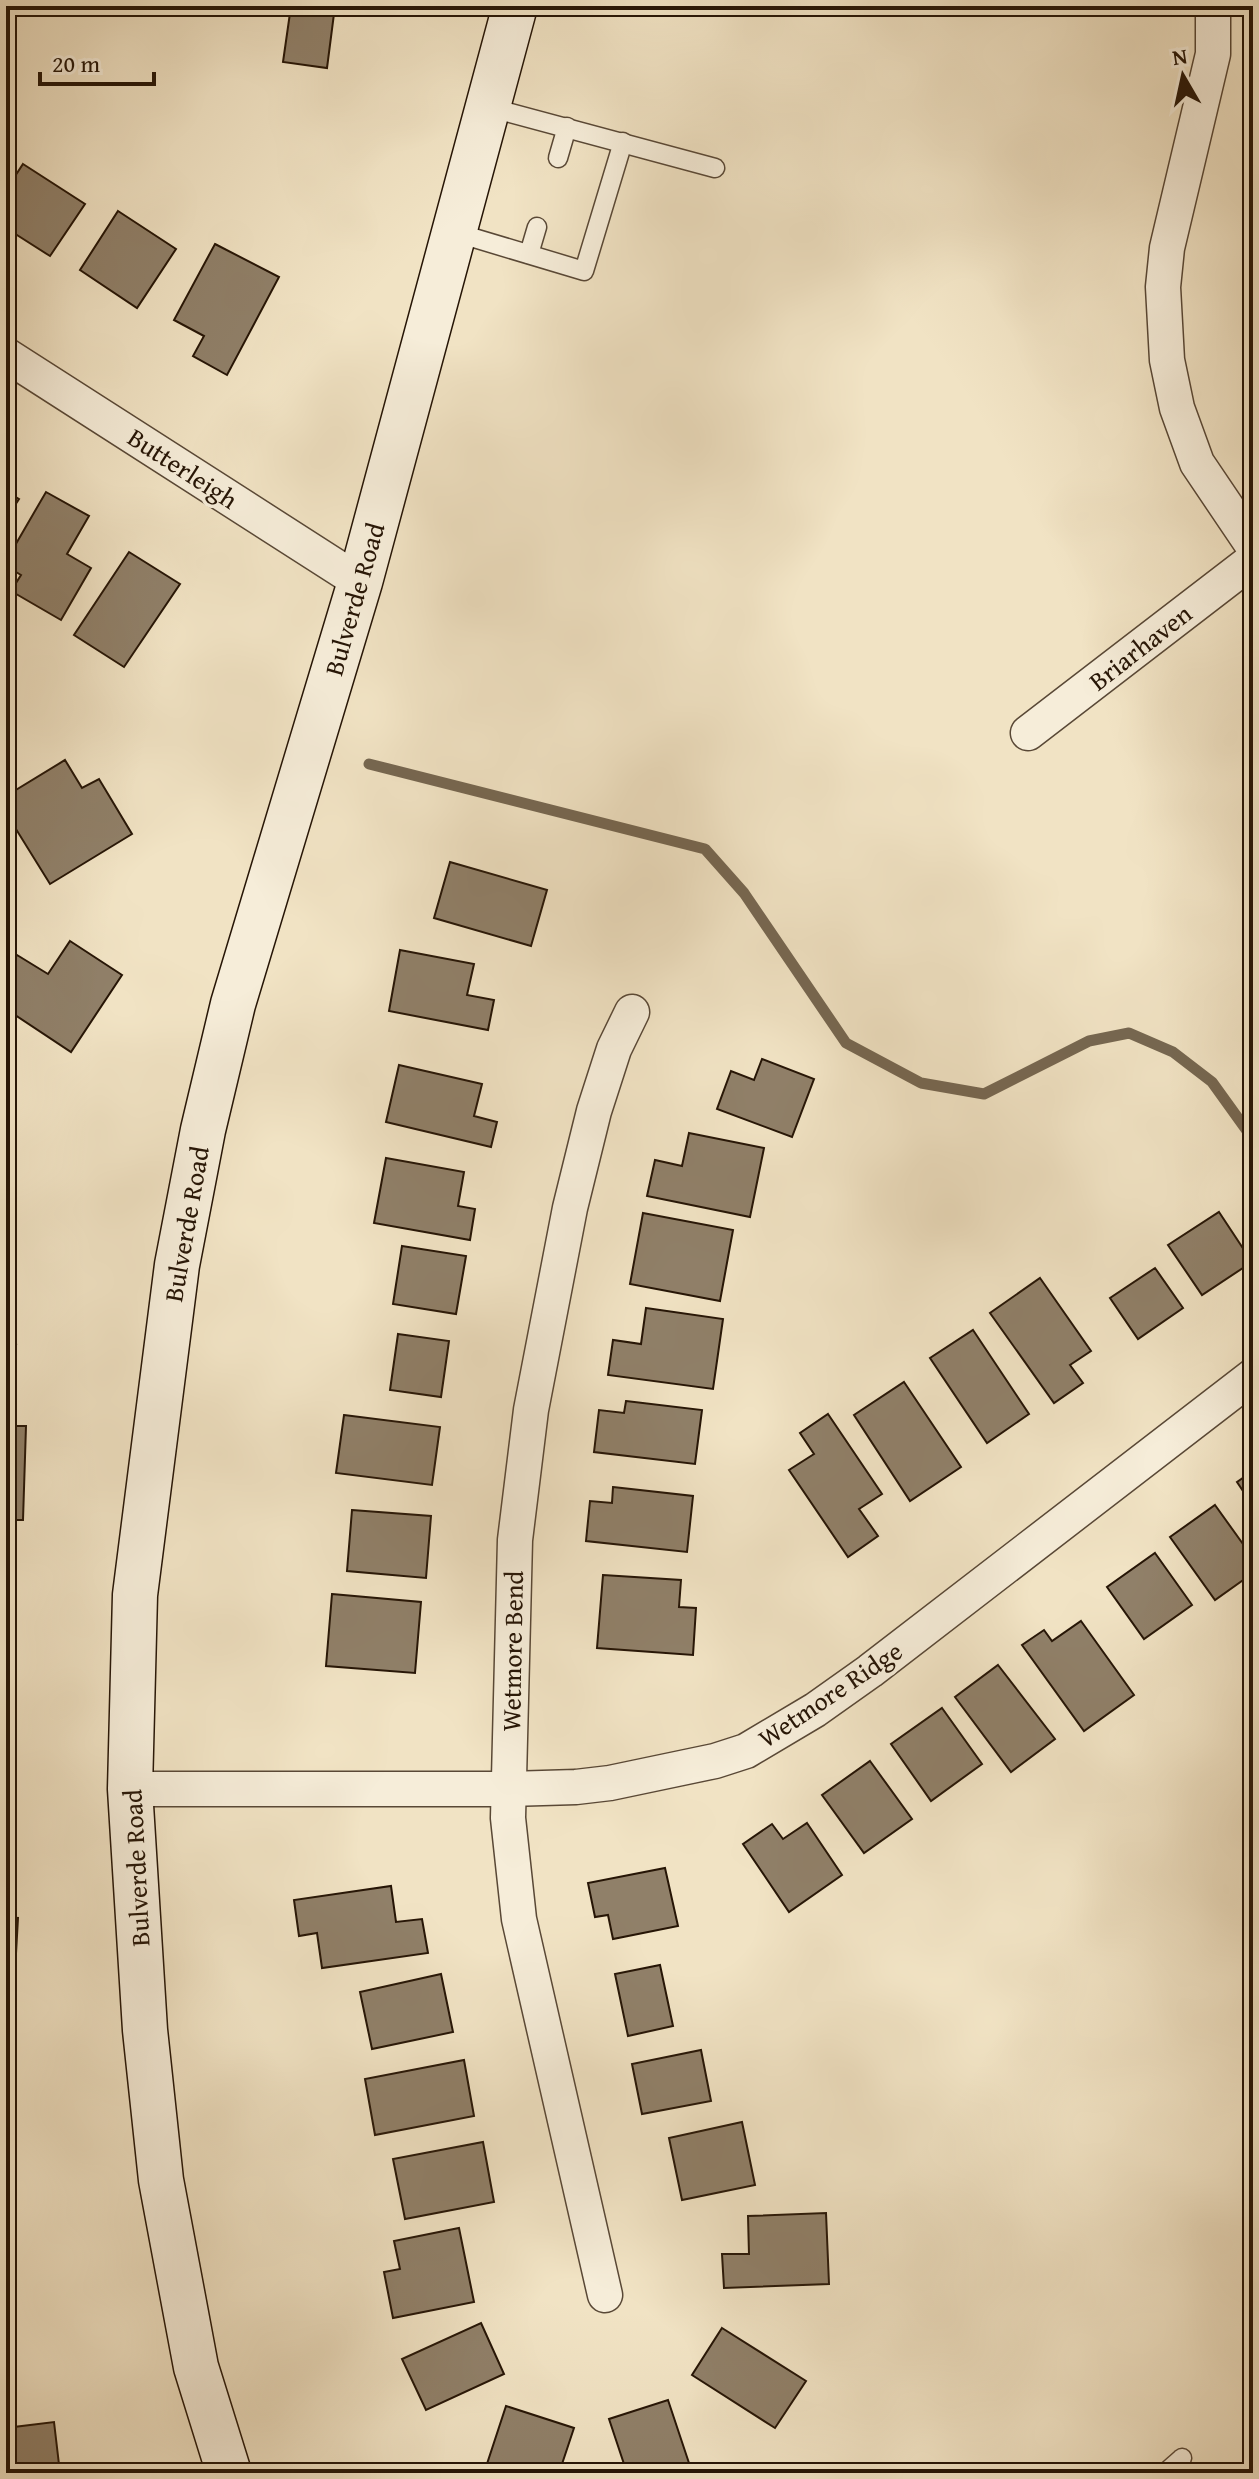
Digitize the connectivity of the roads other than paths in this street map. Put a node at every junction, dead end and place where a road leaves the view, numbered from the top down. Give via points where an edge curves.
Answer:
1 (515, 6) edge
2 (1213, 6) edge
3 (488, 107) junction
4 (567, 127) junction
5 (623, 142) junction
6 (558, 158) dead end
7 (715, 168) dead end
8 (537, 227) dead end
9 (454, 232) junction
10 (529, 254) junction
11 (6, 355) edge
12 (1253, 546) edge
13 (1253, 560) edge
14 (360, 582) junction
15 (1028, 733) dead end
16 (632, 1012) dead end
17 (1253, 1376) edge
18 (130, 1789) junction
19 (509, 1789) junction
20 (605, 2295) dead end
21 (1182, 2458) dead end
22 (229, 2473) edge
23 (1165, 2473) edge

1 - 3 main road, Bulverde Road
2 - 12 street via 1213,54 1167,248 1167,360 1197,463
3 - 4 lane
3 - 9 main road, Bulverde Road
4 - 5 lane
4 - 6 lane
5 - 7 lane
5 - 10 lane via 584,271
8 - 10 lane
9 - 10 lane
9 - 14 main road, Bulverde Road
11 - 14 street, Butterleigh
13 - 15 street, Briarhaven
14 - 18 main road, Bulverde Road via 233,1004 191,1190 135,1595
16 - 19 street, Wetmore Bend via 614,1049 591,1125 531,1410 515,1540
17 - 19 street, Wetmore Ridge via 870,1671 746,1751 610,1783
18 - 19 street, Wetmore Ridge
18 - 22 main road, Bulverde Road via 145,2030 161,2180 196,2367
19 - 20 street, Wetmore Bend via 519,1919
21 - 23 lane

